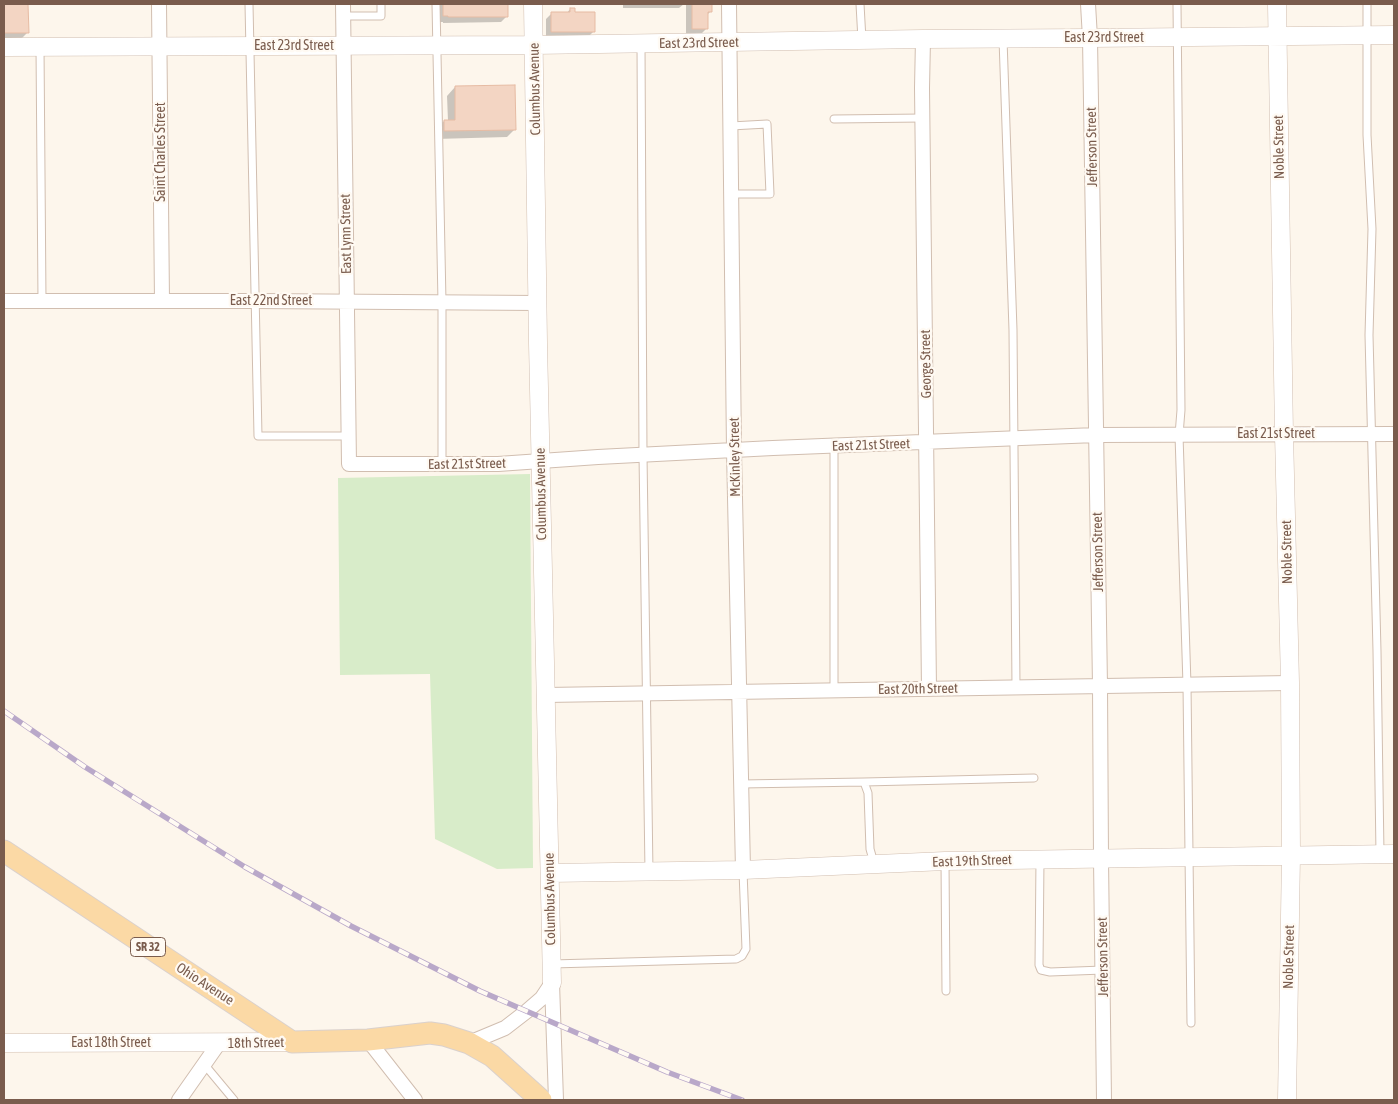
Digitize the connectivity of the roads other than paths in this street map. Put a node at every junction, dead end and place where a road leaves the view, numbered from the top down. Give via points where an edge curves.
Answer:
1 (159, 4) edge
2 (249, 4) edge
3 (380, 4) edge
4 (436, 4) edge
5 (533, 4) edge
6 (730, 4) edge
7 (860, 4) edge
8 (1088, 4) edge
9 (1177, 4) edge
10 (1277, 4) edge
11 (1366, 4) edge
12 (344, 10) edge
13 (1367, 35) junction
14 (1394, 35) edge
15 (1277, 36) junction
16 (1090, 38) junction
17 (1177, 38) junction
18 (923, 39) junction
19 (1003, 39) junction
20 (862, 40) junction
21 (730, 43) junction
22 (641, 44) junction
23 (250, 46) junction
24 (344, 46) junction
25 (437, 46) junction
26 (534, 46) junction
27 (4, 47) edge
28 (40, 47) junction
29 (160, 47) junction
30 (922, 118) junction
31 (834, 119) dead end
32 (731, 126) junction
33 (731, 194) junction
34 (4, 301) edge
35 (42, 301) junction
36 (162, 301) junction
37 (255, 301) junction
38 (347, 301) junction
39 (442, 302) junction
40 (538, 303) junction
41 (1179, 434) junction
42 (1284, 434) junction
43 (1371, 434) junction
44 (1394, 434) edge
45 (1096, 435) junction
46 (349, 436) junction
47 (1014, 439) junction
48 (927, 442) junction
49 (834, 446) junction
50 (734, 451) junction
51 (643, 455) junction
52 (541, 461) junction
53 (349, 464) joint
54 (442, 464) junction
55 (1290, 683) junction
56 (1186, 684) junction
57 (1100, 686) junction
58 (1016, 688) junction
59 (929, 689) junction
60 (834, 691) junction
61 (739, 692) junction
62 (646, 694) junction
63 (546, 696) junction
64 (1034, 778) dead end
65 (864, 782) junction
66 (741, 784) junction
67 (4, 851) edge
68 (1387, 854) edge
69 (1291, 855) junction
70 (1188, 857) junction
71 (1040, 859) junction
72 (1101, 859) junction
73 (945, 861) junction
74 (874, 865) junction
75 (743, 870) junction
76 (649, 872) junction
77 (550, 873) junction
78 (551, 964) junction
79 (1103, 970) junction
80 (552, 983) junction
81 (946, 991) dead end
82 (1190, 1023) dead end
83 (368, 1040) junction
84 (292, 1042) junction
85 (4, 1043) edge
86 (219, 1043) junction
87 (469, 1043) junction
88 (204, 1064) junction
89 (180, 1100) edge
90 (234, 1100) edge
91 (416, 1100) edge
92 (541, 1100) edge
93 (556, 1100) edge
94 (1104, 1100) edge
95 (1287, 1100) edge

1 - 29 street, Saint Charles Street
2 - 23 lane
3 - 12 lane via 381,16
4 - 25 lane
5 - 26 street, Columbus Avenue
6 - 21 street, McKinley Street
7 - 20 lane
8 - 16 street, Jefferson Street
9 - 17 lane
10 - 15 street, Noble Street
11 - 13 lane
12 - 24 street, East Lynn Street
13 - 14 street, East 23rd Street
13 - 15 street, East 23rd Street
13 - 43 lane via 1367,135 1372,229
15 - 17 street, East 23rd Street
15 - 42 street, Noble Street
16 - 17 street, East 23rd Street
16 - 19 street, East 23rd Street
16 - 45 street, Jefferson Street
17 - 41 lane
18 - 19 street, East 23rd Street
18 - 20 street, East 23rd Street
18 - 30 street, George Street
19 - 47 lane
20 - 21 street, East 23rd Street
21 - 22 street, East 23rd Street
21 - 32 street, McKinley Street
22 - 26 street, East 23rd Street
22 - 51 lane
23 - 24 street, East 23rd Street
23 - 29 street, East 23rd Street
23 - 37 lane
24 - 25 street, East 23rd Street
24 - 38 street, East Lynn Street
25 - 26 street, East 23rd Street
25 - 39 lane
26 - 40 street, Columbus Avenue
27 - 28 street, East 23rd Street
28 - 29 street, East 23rd Street
28 - 35 lane
29 - 36 street, Saint Charles Street
30 - 31 lane
30 - 48 street, George Street
32 - 33 street, McKinley Street
32 - 33 lane via 767,124 770,194
33 - 50 street, McKinley Street
34 - 35 street, East 22nd Street
35 - 36 street, East 22nd Street
36 - 37 street, East 22nd Street
37 - 38 street, East 22nd Street
37 - 46 lane via 258,436
38 - 39 street, East 22nd Street
38 - 46 street, East Lynn Street
39 - 40 street, East 22nd Street
39 - 54 lane
40 - 52 street, Columbus Avenue
41 - 42 street, East 21st Street
41 - 45 street, East 21st Street
41 - 56 lane
42 - 43 street, East 21st Street
42 - 55 street, Noble Street
43 - 44 street, East 21st Street
43 - 68 lane
45 - 47 street, East 21st Street
45 - 57 street, Jefferson Street
46 - 53 street, East Lynn Street
47 - 48 street, East 21st Street
47 - 58 lane
48 - 49 street, East 21st Street
48 - 59 street, George Street
49 - 50 street, East 21st Street
49 - 60 lane
50 - 51 street, East 21st Street
50 - 61 street, McKinley Street
51 - 52 street, East 21st Street
51 - 62 lane
52 - 54 street, East 21st Street
52 - 63 street, Columbus Avenue
53 - 54 street, East 21st Street
55 - 56 street, East 20th Street
55 - 69 street, Noble Street
56 - 57 street, East 20th Street
56 - 70 lane
57 - 58 street, East 20th Street
57 - 72 street, Jefferson Street
58 - 59 street, East 20th Street
59 - 60 street, East 20th Street
60 - 61 street, East 20th Street
61 - 62 street, East 20th Street
61 - 66 street, McKinley Street
62 - 63 street, East 20th Street
62 - 76 lane
63 - 77 street, Columbus Avenue
64 - 65 lane
65 - 66 lane
65 - 74 lane via 868,793 870,849
66 - 75 street, McKinley Street
67 - 84 main road, Ohio Avenue / SR 32
68 - 69 street, East 19th Street
69 - 70 street, East 19th Street
69 - 95 street, Noble Street
70 - 72 street, East 19th Street
70 - 82 lane
71 - 72 street, East 19th Street
71 - 73 street, East 19th Street
71 - 79 lane via 1041,970
72 - 79 street, Jefferson Street
73 - 74 street, East 19th Street
73 - 81 lane
74 - 75 street, East 19th Street
75 - 76 street, East 19th Street
75 - 78 lane via 746,950 736,959
76 - 77 street, East 19th Street
77 - 78 street, Columbus Avenue
78 - 80 street, Columbus Avenue
79 - 94 street, Jefferson Street
80 - 87 street via 542,998 504,1028
80 - 93 street, Columbus Avenue
83 - 84 main road
83 - 87 main road via 430,1033
83 - 91 street
84 - 86 street, 18th Street
85 - 86 street, East 18th Street
86 - 88 street
87 - 92 main road via 492,1056
88 - 89 street
88 - 90 lane

